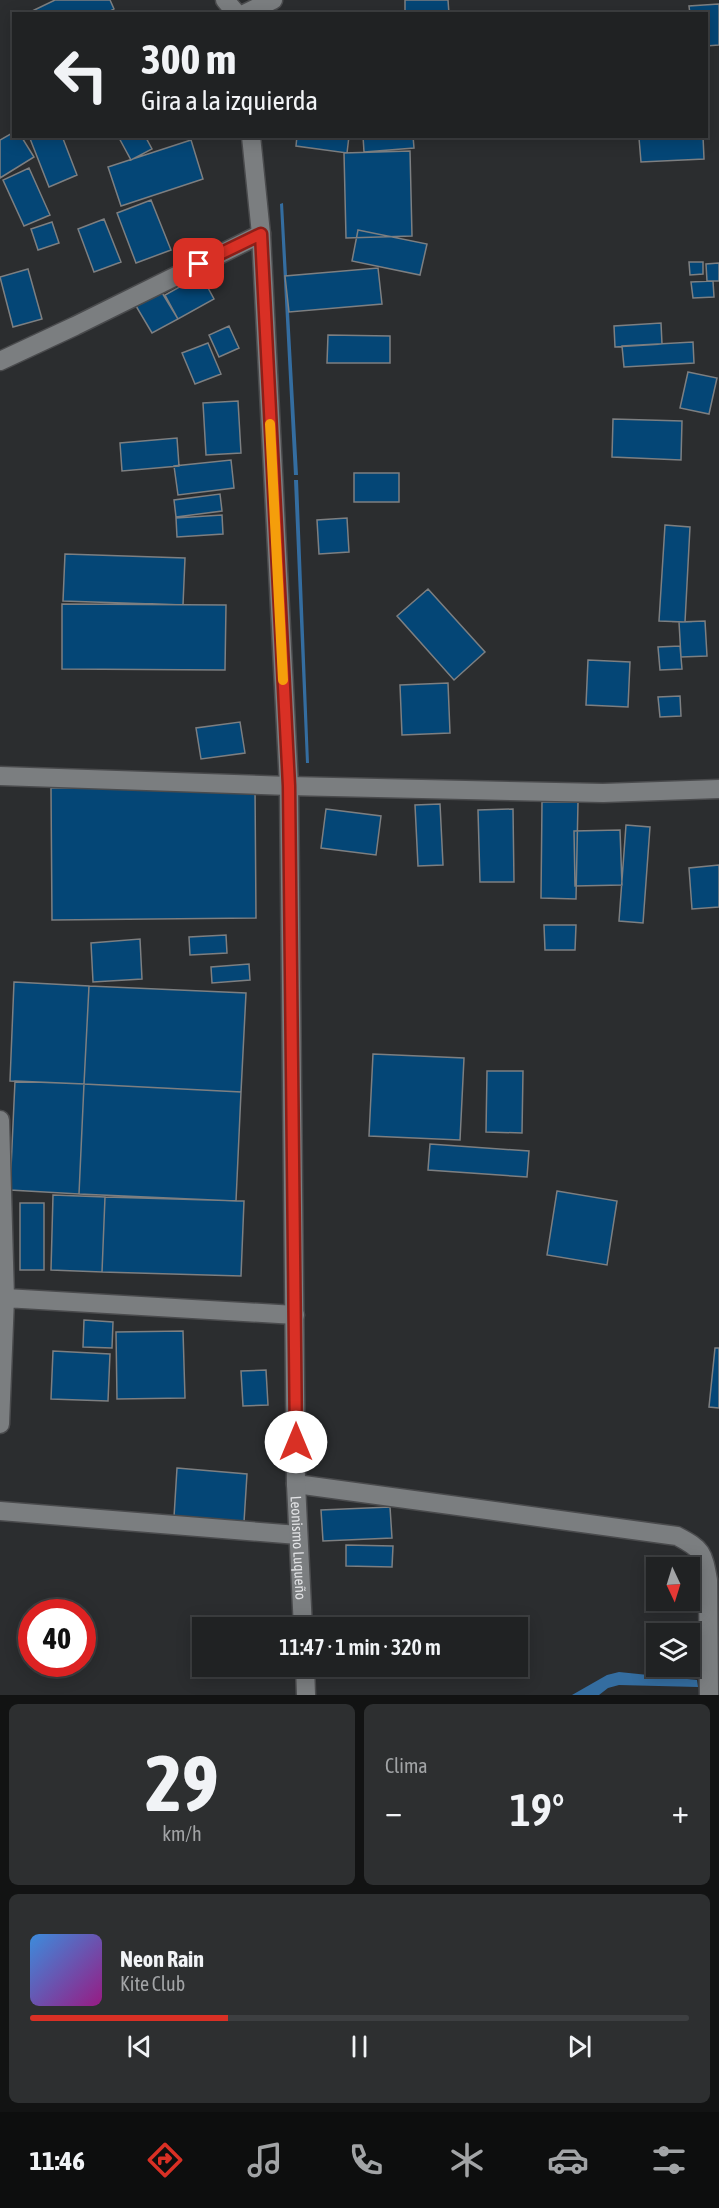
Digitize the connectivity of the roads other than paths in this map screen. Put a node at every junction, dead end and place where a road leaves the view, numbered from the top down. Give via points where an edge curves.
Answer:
1 (225, 0) edge
2 (273, 0) edge
3 (235, 12) edge
4 (248, 12) edge
5 (251, 138) edge
6 (261, 234) junction
7 (0, 360) edge
8 (0, 776) edge
9 (289, 786) junction
10 (719, 789) edge
11 (0, 1120) edge
12 (1, 1193) edge
13 (5, 1298) junction
14 (295, 1314) junction
15 (0, 1424) edge
16 (296, 1484) junction
17 (0, 1511) edge
18 (298, 1535) junction
19 (302, 1617) edge
20 (305, 1677) edge
21 (306, 1695) edge
22 (709, 1695) edge

1 - 3 street
2 - 4 street
5 - 6 street, Leonismo Luqueño
6 - 7 street
6 - 9 street, Leonismo Luqueño
8 - 9 street
9 - 10 street via 603,793
9 - 14 street, Leonismo Luqueño
11 - 12 street
12 - 13 street
13 - 14 street
13 - 15 street
14 - 16 street, Leonismo Luqueño
16 - 18 street, Leonismo Luqueño
16 - 22 street via 677,1536 697,1546 708,1580
17 - 18 street
18 - 19 street, Leonismo Luqueño
20 - 21 street

